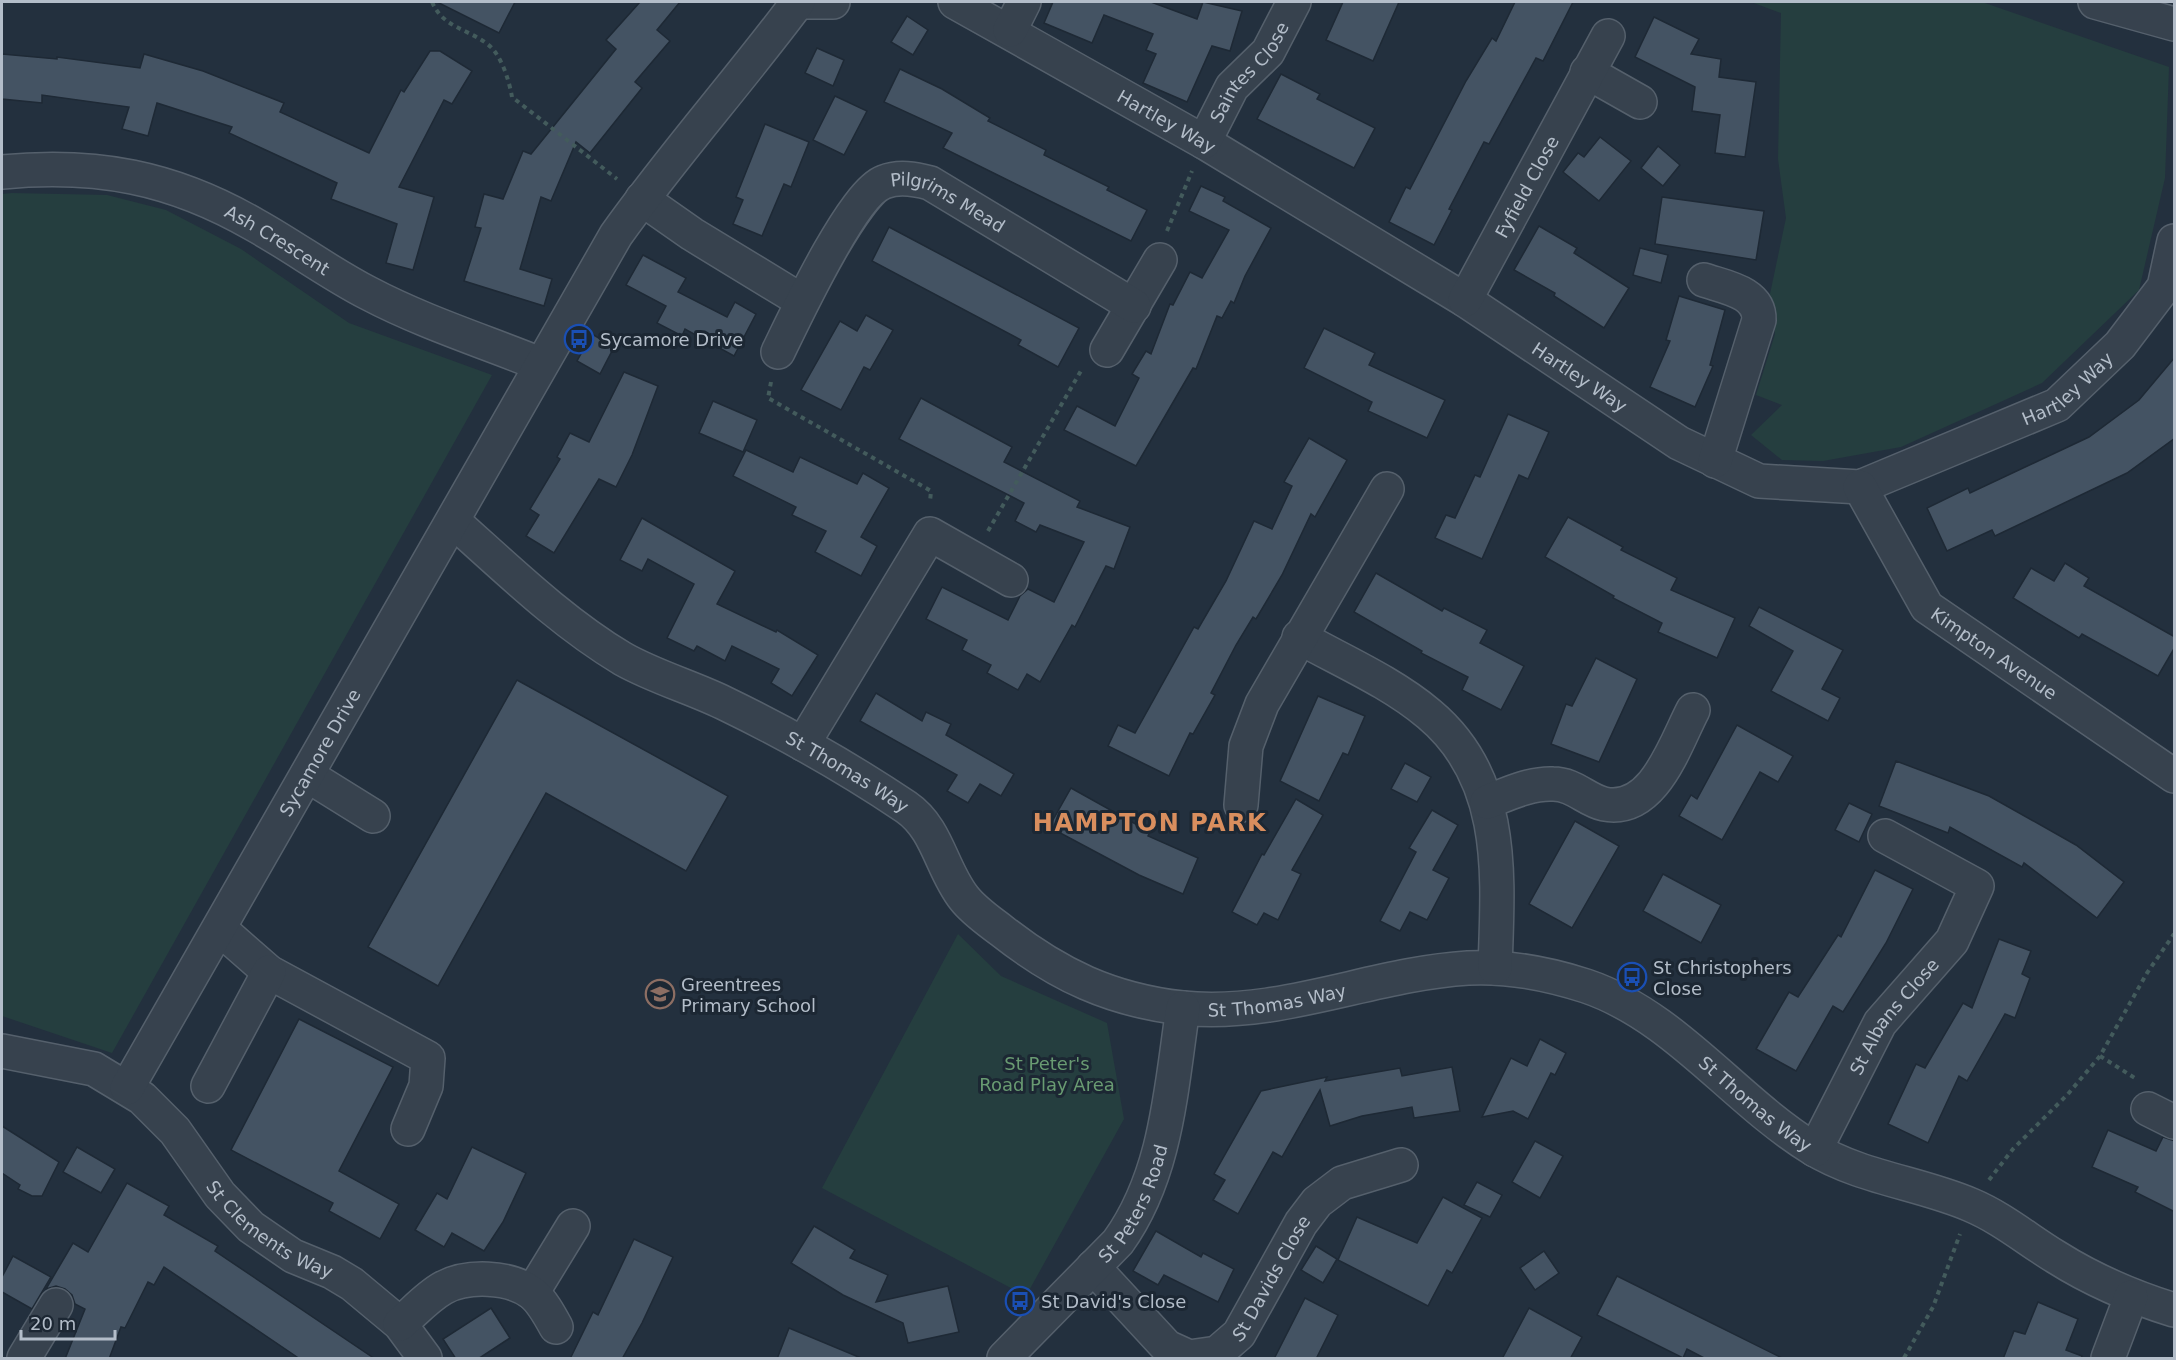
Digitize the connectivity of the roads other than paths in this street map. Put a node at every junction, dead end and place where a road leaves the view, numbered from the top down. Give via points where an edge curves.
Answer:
1 (798, 2) edge
2 (807, 2) edge
3 (832, 2) edge
4 (955, 2) edge
5 (1024, 2) edge
6 (1292, 2) edge
7 (2095, 2) edge
8 (2175, 24) edge
9 (1010, 30) junction
10 (1608, 36) dead end
11 (1587, 72) junction
12 (1640, 102) dead end
13 (1204, 142) junction
14 (2, 172) edge
15 (642, 199) junction
16 (2175, 241) edge
17 (1160, 260) road end
18 (1704, 280) dead end
19 (2169, 289) edge
20 (1465, 300) junction
21 (802, 301) junction
22 (1134, 306) junction
23 (1107, 350) road end
24 (778, 352) road end
25 (540, 364) junction
26 (1715, 461) junction
27 (1860, 487) junction
28 (1387, 489) dead end
29 (453, 520) junction
30 (1011, 580) dead end
31 (1299, 637) junction
32 (1693, 711) dead end
33 (802, 744) junction
34 (308, 775) junction
35 (2175, 776) edge
36 (1487, 802) junction
37 (1241, 805) dead end
38 (373, 816) dead end
39 (1885, 837) dead end
40 (220, 929) junction
41 (1495, 968) junction
42 (269, 972) junction
43 (1183, 1008) junction
44 (2, 1051) edge
45 (208, 1086) dead end
46 (127, 1088) junction
47 (408, 1129) dead end
48 (1815, 1150) junction
49 (1401, 1165) dead end
50 (573, 1226) dead end
51 (1093, 1267) junction
52 (532, 1293) junction
53 (2131, 1297) junction
54 (56, 1305) dead end
55 (2175, 1310) edge
56 (400, 1324) junction
57 (556, 1327) dead end
58 (2, 1350) edge
59 (16, 1359) edge
60 (24, 1359) edge
61 (425, 1359) edge
62 (1004, 1359) edge
63 (2108, 1359) edge

1 - 15 street, Sycamore Drive
2 - 3 street
4 - 9 street, Hartley Way
5 - 9 street
6 - 13 street, Saintes Close via 1268,52 1232,87
7 - 8 street
9 - 13 street, Hartley Way
10 - 11 street, Fyfield Close
11 - 12 street
11 - 20 street, Fyfield Close
13 - 20 street, Hartley Way
14 - 25 street, Ash Crescent via 48,169 118,173 174,186 256,225 367,293
15 - 21 street
15 - 25 street, Sycamore Drive
16 - 19 street, Hartley Way
17 - 22 street
18 - 26 street via 1751,298 1760,310
19 - 27 street, Hartley Way via 2120,345 2057,405
20 - 26 street, Hartley Way via 1679,443
21 - 22 street, Pilgrims Mead via 867,196 884,182 898,179 930,183
21 - 24 street, Pilgrims Mead
22 - 23 street
25 - 29 street, Sycamore Drive
26 - 27 street, Hartley Way via 1759,481
27 - 35 street, Kimpton Avenue via 1928,607
28 - 31 street
29 - 33 street, St Thomas Way via 525,585 609,650
29 - 34 street, Sycamore Drive
30 - 33 street via 930,534
31 - 36 street via 1406,696 1430,714 1469,764
31 - 37 street via 1252,726
32 - 36 street via 1655,780 1637,799 1602,803 1575,788 1552,783
33 - 43 street, St Thomas Way via 920,818 964,899 1030,953 1068,977 1094,987
34 - 38 street
34 - 40 street, Sycamore Drive
36 - 41 street via 1498,863
39 - 48 street, St Albans Close via 1977,886 1952,941 1880,1023
40 - 42 street
40 - 46 street, Sycamore Drive
41 - 43 street, St Thomas Way via 1421,974 1274,1006
41 - 48 street, St Thomas Way via 1587,987 1648,1016
42 - 45 street
42 - 47 street via 428,1058 426,1086
43 - 51 street, St Peters Road via 1155,1170 1134,1220
44 - 46 street via 94,1069
46 - 56 street, St Clements Way via 175,1131 220,1195 251,1227 293,1256 352,1284
48 - 53 street, St Thomas Way via 1877,1176 1972,1206
49 - 51 street, St Davids Close via 1342,1183 1317,1202 1301,1223 1239,1334 1217,1353 1189,1357 1167,1347
50 - 52 street
51 - 62 street, St Peters Road
52 - 56 street via 506,1283 461,1280 440,1290
52 - 57 street
53 - 55 street, St Thomas Way
53 - 63 street
54 - 60 street
56 - 61 street, St Clements Way
58 - 59 street

